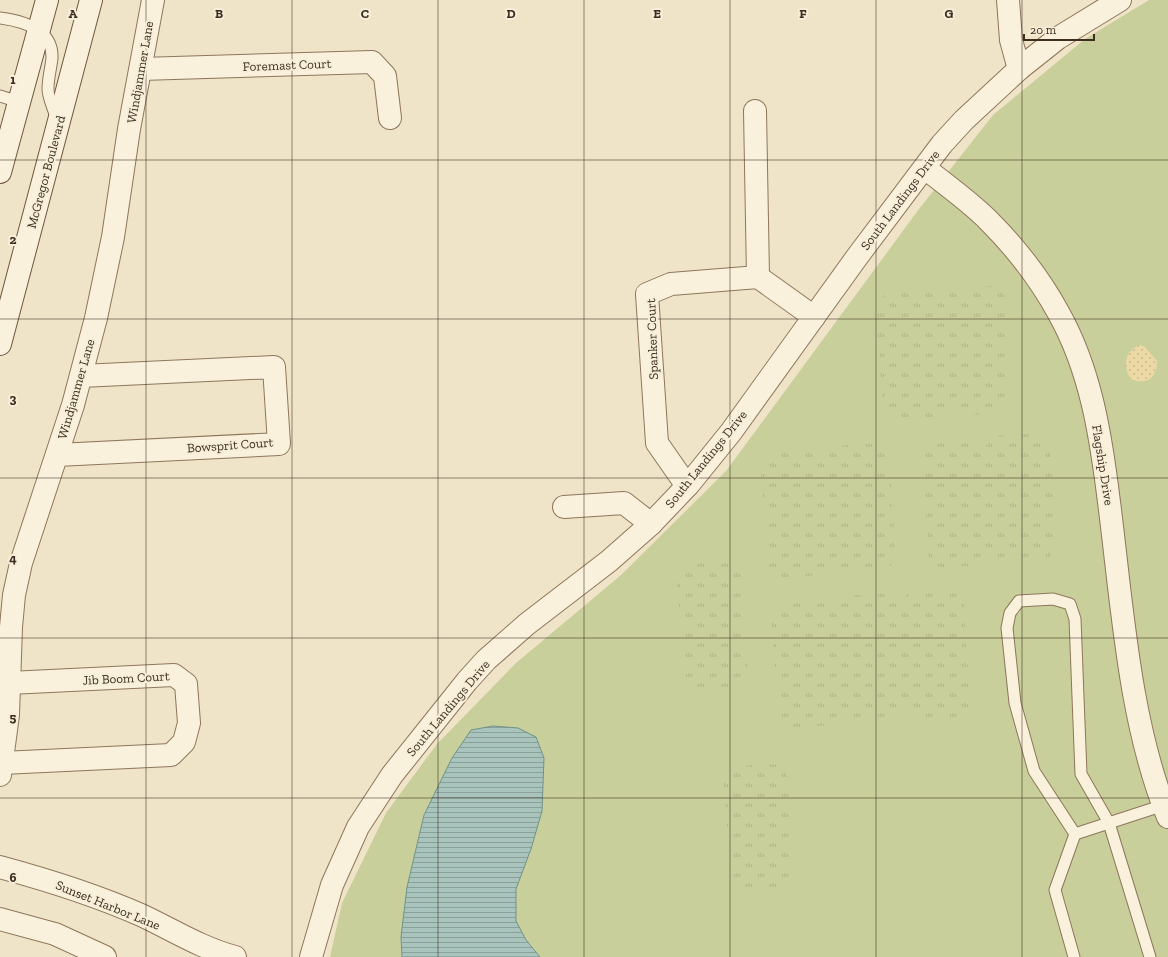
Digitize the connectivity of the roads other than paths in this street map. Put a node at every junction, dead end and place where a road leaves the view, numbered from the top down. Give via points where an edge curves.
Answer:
1 (47, 0) edge
2 (91, 0) edge
3 (153, 0) edge
4 (1008, 0) edge
5 (1120, 0) edge
6 (0, 18) edge
7 (39, 29) junction
8 (1019, 69) junction
9 (141, 70) junction
10 (9, 99) edge
11 (755, 111) dead end
12 (390, 118) dead end
13 (58, 124) junction
14 (924, 168) junction
15 (0, 172) edge
16 (758, 277) junction
17 (814, 317) junction
18 (0, 344) edge
19 (81, 376) junction
20 (57, 455) junction
21 (687, 486) junction
22 (564, 507) dead end
23 (651, 524) junction
24 (9, 684) junction
25 (1, 769) edge
26 (1166, 811) edge
27 (1109, 823) junction
28 (1075, 834) junction
29 (0, 867) edge
30 (0, 919) edge
31 (105, 957) edge
32 (236, 957) edge
33 (311, 957) edge
34 (1074, 957) edge
35 (1150, 957) edge

1 - 7 street
2 - 13 street, McGregor Boulevard
3 - 9 street, Windjammer Lane
4 - 8 street via 1011,40
5 - 8 street, South Landings Drive via 1058,38
6 - 7 lane via 18,20
7 - 10 street
7 - 13 lane via 51,46 48,90
8 - 14 street, South Landings Drive via 964,120
9 - 12 street, Foremast Court via 372,62 385,76
9 - 19 street, Windjammer Lane via 129,129 113,237
10 - 15 street
11 - 16 street
13 - 18 street, McGregor Boulevard
14 - 17 street, South Landings Drive
14 - 26 street, Flagship Drive via 968,203 1007,240 1043,287 1070,336 1089,388 1101,443 1134,693 1147,751
16 - 17 street
16 - 21 street, Spanker Court via 671,284 648,294 657,443
17 - 21 street, South Landings Drive via 731,432
19 - 20 street, Windjammer Lane
19 - 20 street, Bowsprit Court via 274,367 279,444
20 - 24 street, Windjammer Lane via 21,563 14,595
21 - 23 street, South Landings Drive
22 - 23 street via 624,503
23 - 33 street, South Landings Drive via 486,660 397,769 358,827 344,856 332,885
24 - 25 street, Windjammer Lane
24 - 25 street, Jib Boom Court via 174,675 186,684 189,723 184,742 171,755
26 - 27 lane
27 - 28 lane
27 - 28 lane via 1081,774 1075,619 1070,604 1053,599 1019,601 1010,613 1007,628 1015,703 1034,771
27 - 35 lane
28 - 34 lane via 1055,890
29 - 32 street, Sunset Harbor Lane via 90,895 142,916 194,943
30 - 31 street via 56,934

